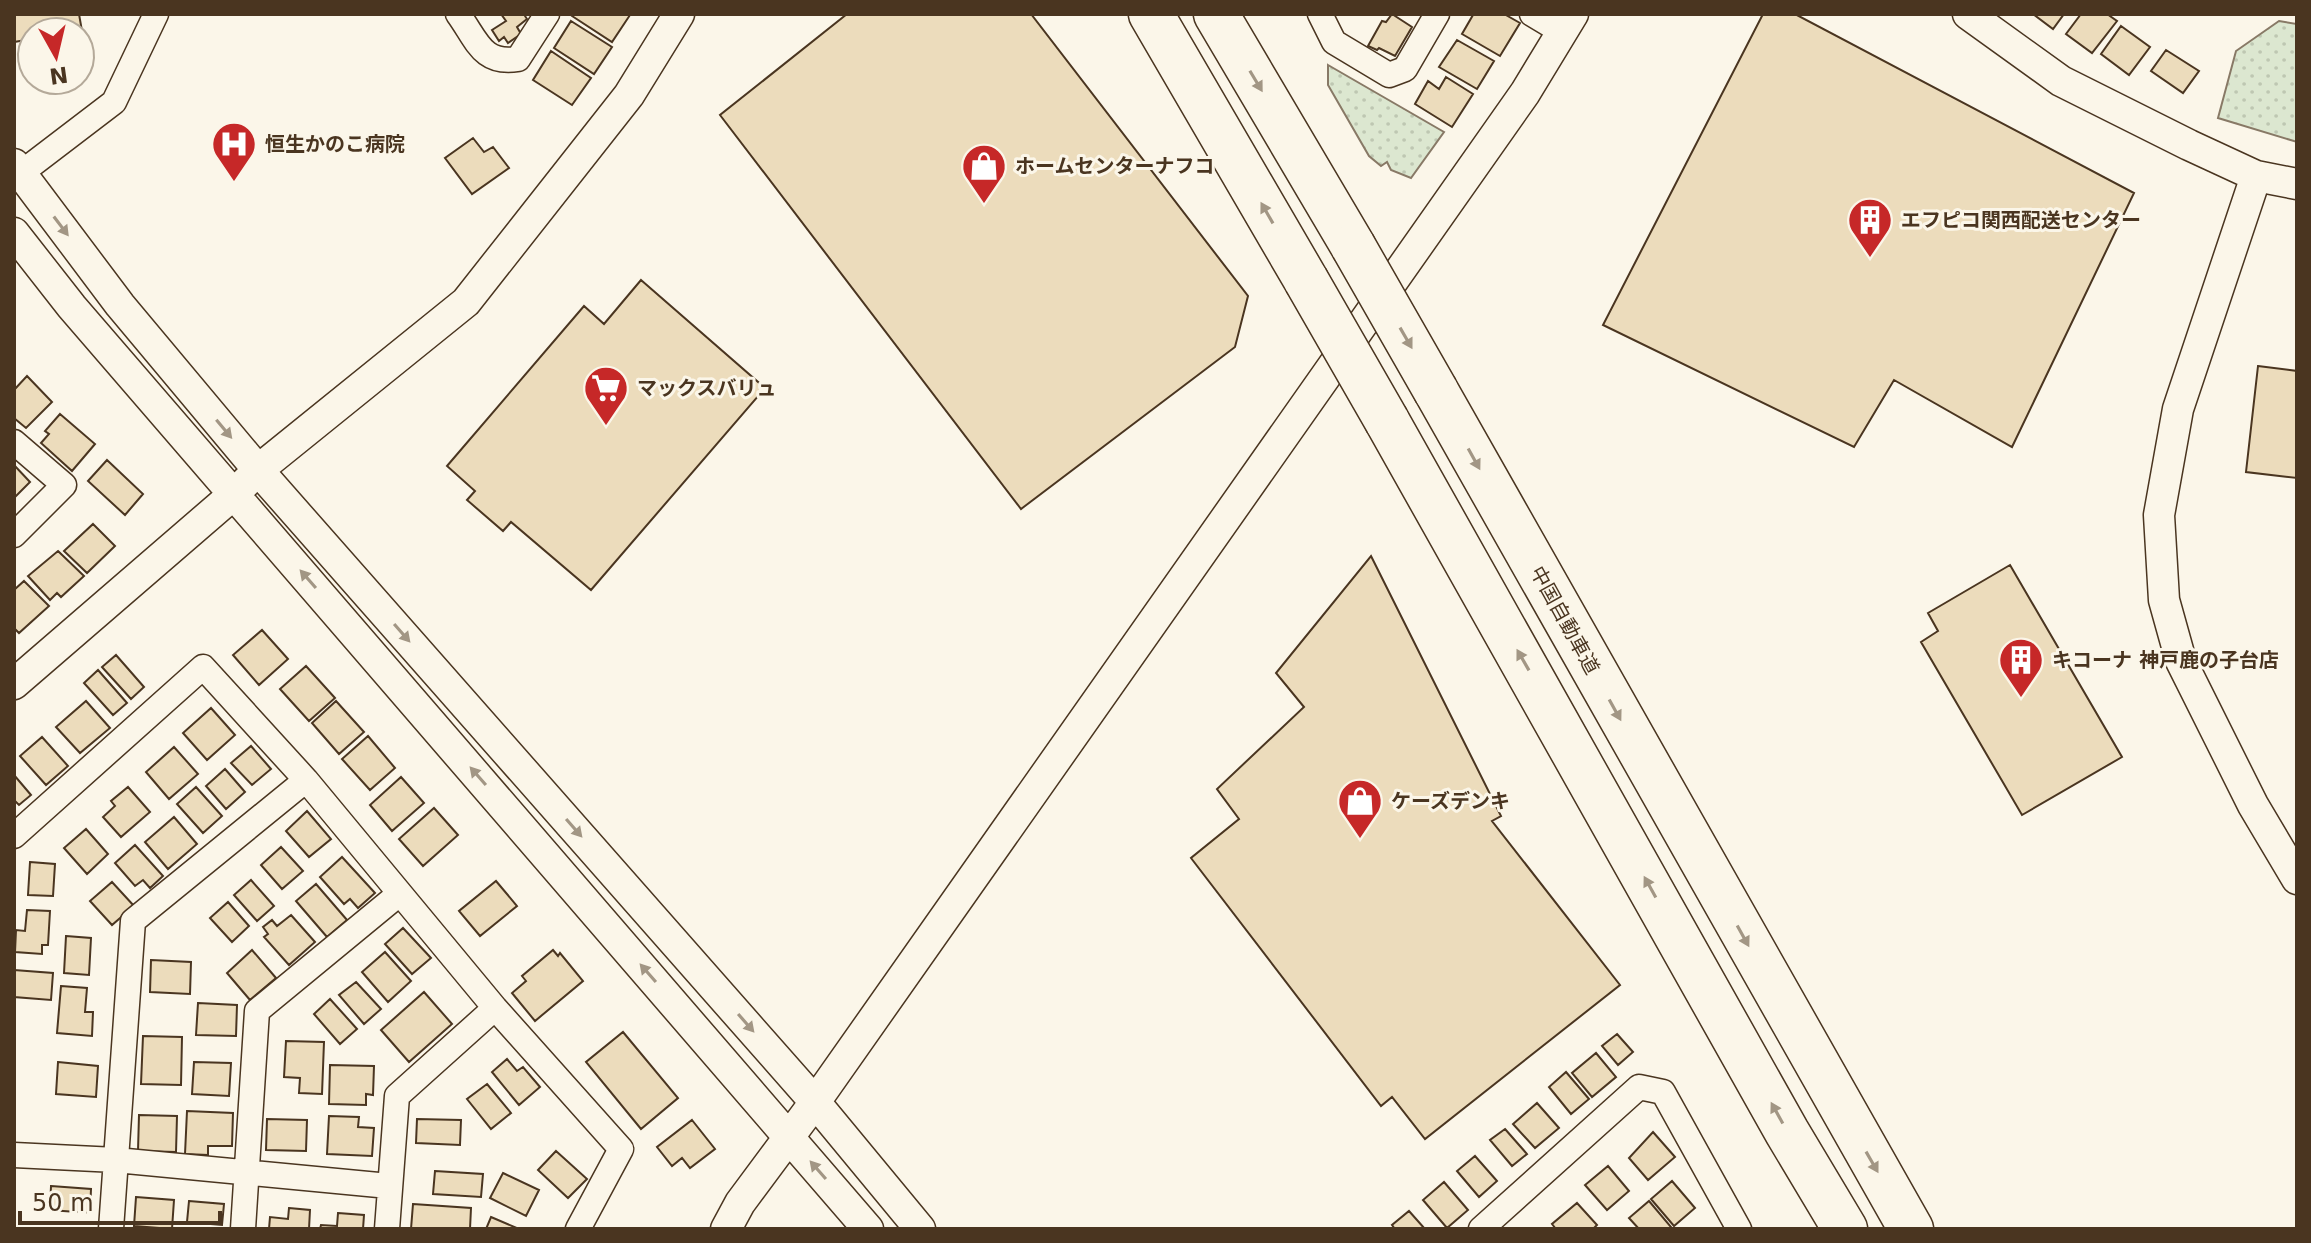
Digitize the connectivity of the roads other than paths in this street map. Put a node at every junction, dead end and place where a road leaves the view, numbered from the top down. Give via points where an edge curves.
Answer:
1 (156, 14) edge
2 (458, 14) edge
3 (547, 14) edge
4 (679, 14) edge
5 (1151, 14) edge
6 (1216, 14) edge
7 (1320, 14) edge
8 (1437, 14) edge
9 (1532, 14) edge
10 (1968, 14) edge
11 (1568, 23) edge
12 (18, 168) edge
13 (2256, 176) junction
14 (2297, 184) edge
15 (14, 233) edge
16 (14, 442) edge
17 (258, 470) junction
18 (234, 494) junction
19 (14, 535) edge
20 (14, 684) edge
21 (306, 780) junction
22 (14, 836) edge
23 (2297, 879) edge
24 (399, 894) junction
25 (495, 1008) junction
26 (815, 1102) junction
27 (790, 1137) junction
28 (14, 1155) edge
29 (116, 1160) junction
30 (246, 1174) junction
31 (389, 1186) junction
32 (1728, 1224) edge
33 (111, 1229) edge
34 (243, 1229) edge
35 (387, 1229) edge
36 (578, 1229) edge
37 (726, 1229) edge
38 (868, 1229) edge
39 (920, 1229) edge
40 (1481, 1229) edge
41 (1845, 1229) edge
42 (1911, 1229) edge

1 - 12 street via 114,102
2 - 3 street via 489,57 501,62 518,59
4 - 17 street via 629,95 466,302
41 -> 5 highway, bridge
6 -> 42 highway, 中国自動車道, bridge
7 - 8 street via 1334,42 1389,75 1405,69
9 - 11 street
10 - 13 street via 2061,81
11 - 26 street via 1507,119
12 -> 17 street via 120,305
13 - 14 street
13 - 23 street via 2178,409 2159,515 2162,571 2164,600 2181,661 2253,805
15 - 18 street
16 - 19 street via 64,485
17 - 18 street
17 -> 26 street
18 - 20 street
27 -> 18 street
21 - 22 street via 203,667
21 - 24 street
21 - 29 street via 133,921
24 - 25 street
24 - 30 street via 257,1011
25 - 31 street via 397,1096
25 - 36 street via 621,1149
26 - 27 street
26 - 39 street
27 - 37 street
38 -> 27 street
28 - 29 street
29 - 30 street
29 - 33 street
30 - 31 street
30 - 34 street
31 - 35 street
32 - 40 street via 1663,1092 1639,1087

